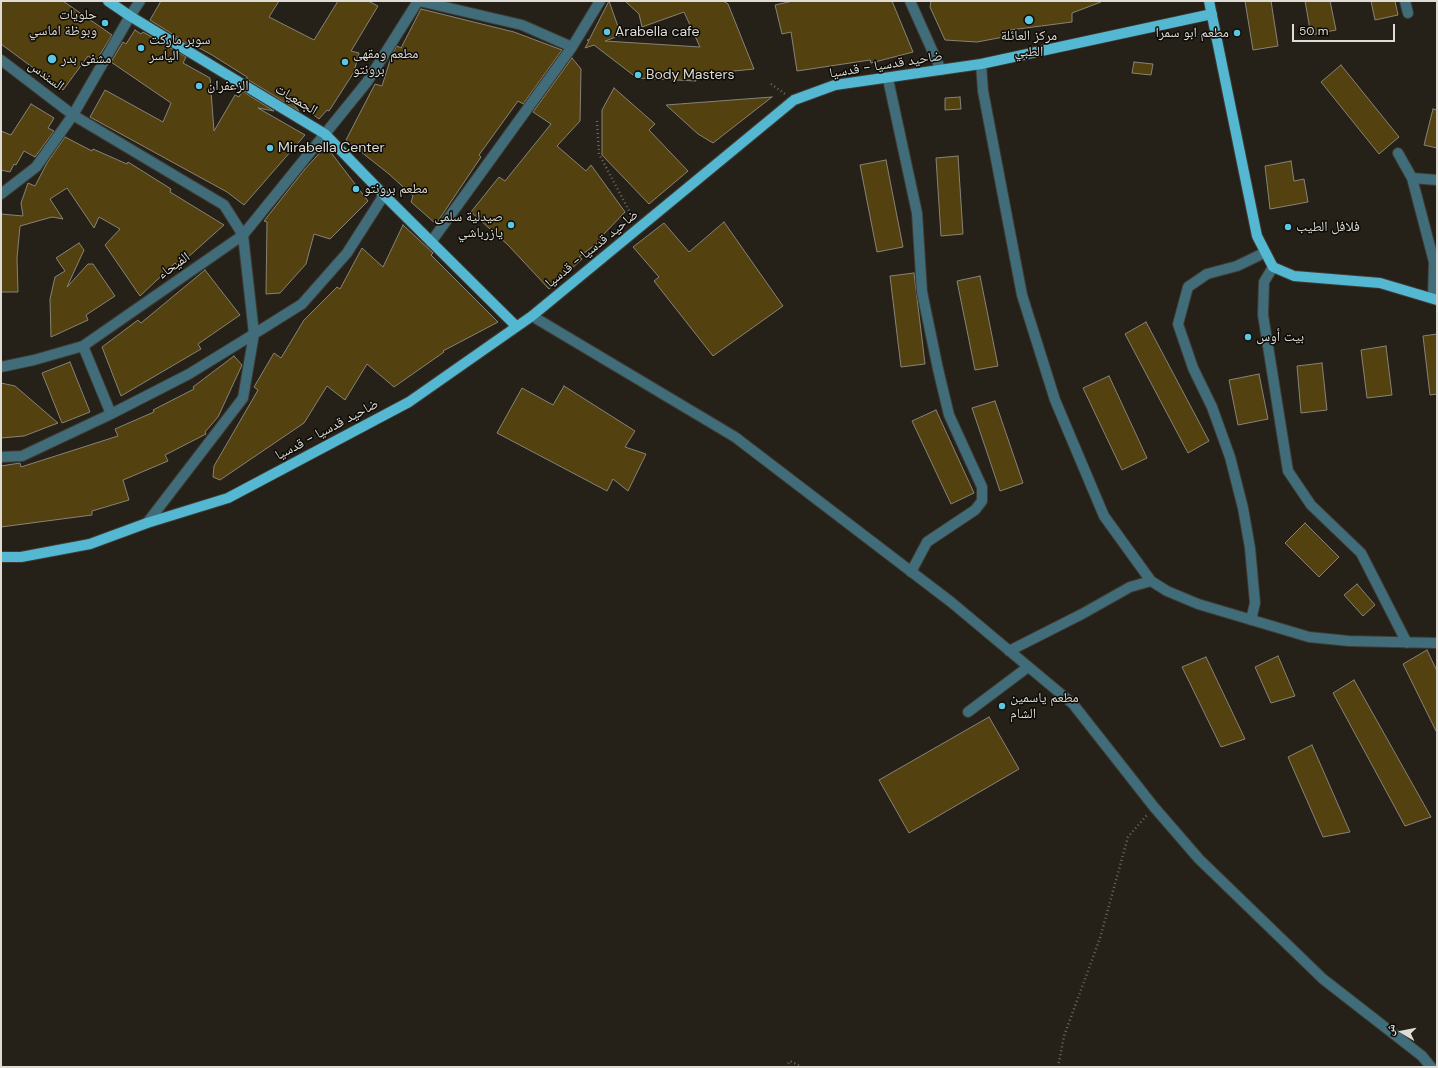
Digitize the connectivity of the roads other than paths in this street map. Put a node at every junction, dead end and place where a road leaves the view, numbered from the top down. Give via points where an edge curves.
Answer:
1 (108, 1) edge
2 (140, 1) edge
3 (418, 1) edge
4 (600, 1) edge
5 (910, 1) edge
6 (1209, 1) edge
7 (1405, 1) edge
8 (1408, 13) dead end
9 (1212, 14) junction
10 (130, 16) junction
11 (572, 47) junction
12 (1, 60) edge
13 (981, 64) junction
14 (941, 70) junction
15 (888, 79) junction
16 (73, 115) junction
17 (325, 134) junction
18 (1398, 154) dead end
19 (1412, 178) junction
20 (1437, 180) edge
21 (1, 194) edge
22 (384, 195) junction
23 (243, 235) junction
24 (431, 242) junction
25 (1264, 252) junction
26 (1274, 267) junction
27 (1435, 299) edge
28 (532, 316) junction
29 (516, 326) junction
30 (254, 334) junction
31 (83, 346) junction
32 (1, 367) edge
33 (111, 414) junction
34 (1, 457) edge
35 (147, 523) junction
36 (1, 557) edge
37 (911, 572) junction
38 (1151, 581) junction
39 (1251, 620) junction
40 (1407, 643) junction
41 (1437, 643) edge
42 (1009, 651) junction
43 (1028, 667) junction
44 (968, 712) dead end
45 (1431, 1067) edge

1 - 10 main road
2 - 10 street
3 - 11 street, الجمعيات via 522,25
3 - 17 street, الجمعيات via 367,82
4 - 11 street
5 - 14 street
6 - 9 main road
7 - 8 street
9 - 13 main road, ضاحيد قدسيا - قدسيا
9 - 25 main road via 1257,236
10 - 16 street
10 - 17 main road, الجمعيات
11 - 24 street
12 - 16 street, السندس
13 - 14 main road, ضاحيد قدسيا - قدسيا
13 - 38 street via 982,90 1022,295 1055,400 1104,516
14 - 15 main road, ضاحيد قدسيا - قدسيا
15 - 28 main road, ضاحيد قدسيا - قدسيا via 835,85 794,100
15 - 37 street via 916,214 922,292 949,415 982,487 982,500 974,510 927,542
16 - 21 street via 36,167
16 - 23 street, السندس via 224,206
17 - 22 main road
17 - 23 street, الفيحاء
18 - 19 street
19 - 20 street
19 - 27 street via 1434,262
22 - 24 main road
22 - 30 street via 347,254 302,304
23 - 30 street
23 - 31 street, الفيحاء
24 - 29 main road
25 - 26 main road
25 - 39 street via 1237,266 1206,274 1188,287 1178,324 1193,368 1212,407 1230,457 1243,508 1255,603
26 - 27 main road via 1294,276 1380,283
26 - 40 street via 1264,282 1262,315 1288,471 1311,505 1361,553
28 - 29 main road, ضاحيد قدسيا - قدسيا
28 - 37 street via 735,437
29 - 35 main road, ضاحيد قدسيا - قدسيا via 409,402 228,498
30 - 33 street via 189,374
30 - 35 street via 243,398
31 - 32 street, الفيحاء
31 - 33 street
33 - 34 street via 22,456
35 - 36 main road, ضاحيد قدسيا - قدسيا via 90,544 21,557
37 - 42 street
38 - 39 street via 1198,604
38 - 42 street via 1130,587
39 - 40 street via 1309,637
40 - 41 street
42 - 43 street
43 - 44 street
43 - 45 street via 1073,704 1154,807 1199,859 1323,979 1422,1056

